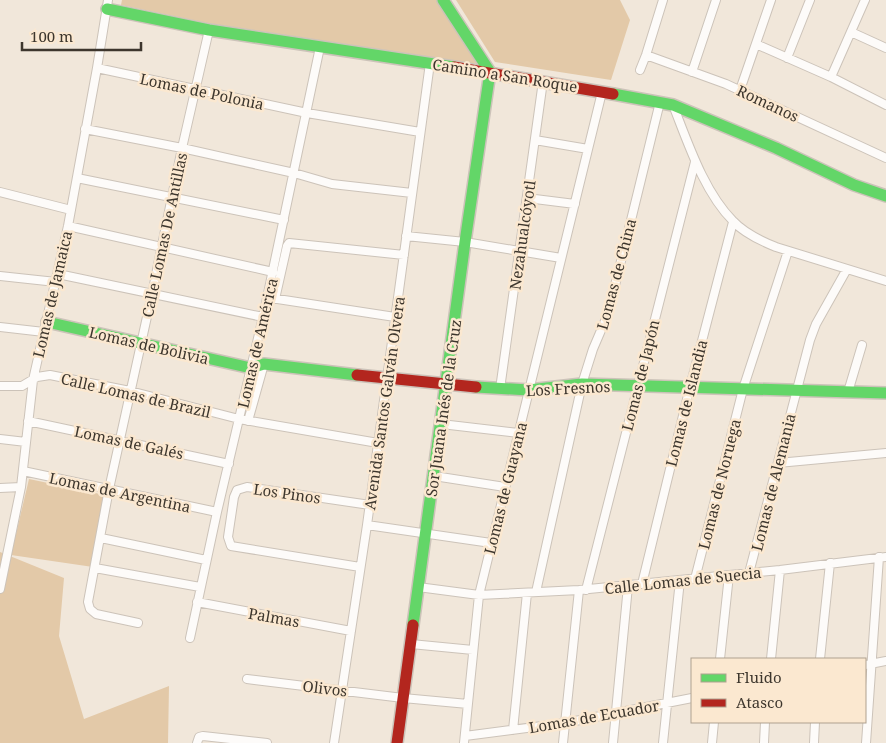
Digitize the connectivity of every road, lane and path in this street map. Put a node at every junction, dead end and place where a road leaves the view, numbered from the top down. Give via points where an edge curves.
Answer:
1 (444, 0) edge
2 (663, 0) edge
3 (716, 0) edge
4 (772, 0) edge
5 (810, 0) edge
6 (865, 0) edge
7 (108, 5) edge
8 (209, 30) junction
9 (852, 32) junction
10 (756, 44) junction
11 (320, 47) junction
12 (886, 48) edge
13 (646, 55) junction
14 (787, 58) junction
15 (430, 63) junction
16 (98, 68) junction
17 (640, 70) dead end
18 (490, 72) junction
19 (692, 72) junction
20 (831, 77) junction
21 (543, 82) junction
22 (195, 88) junction
23 (740, 90) junction
24 (602, 92) junction
25 (660, 102) junction
26 (673, 105) junction
27 (886, 105) edge
28 (307, 114) junction
29 (85, 129) junction
30 (420, 132) junction
31 (535, 140) junction
32 (182, 148) junction
33 (588, 149) junction
34 (886, 158) edge
35 (695, 162) junction
36 (294, 174) junction
37 (77, 178) junction
38 (0, 192) edge
39 (412, 194) junction
40 (172, 196) junction
41 (886, 196) edge
42 (527, 198) junction
43 (575, 204) junction
44 (71, 210) junction
45 (284, 220) junction
46 (733, 222) junction
47 (68, 226) junction
48 (406, 236) junction
49 (465, 242) junction
50 (162, 246) junction
51 (788, 250) junction
52 (520, 251) junction
53 (404, 255) junction
54 (561, 258) junction
55 (847, 269) junction
56 (273, 272) junction
57 (0, 276) edge
58 (57, 278) junction
59 (886, 281) edge
60 (152, 294) junction
61 (271, 298) junction
62 (263, 317) junction
63 (395, 317) junction
64 (0, 327) edge
65 (45, 327) junction
66 (141, 343) junction
67 (862, 345) dead end
68 (264, 364) junction
69 (251, 368) junction
70 (387, 379) junction
71 (33, 380) junction
72 (447, 384) junction
73 (582, 384) junction
74 (0, 386) edge
75 (637, 386) junction
76 (690, 387) junction
77 (500, 389) junction
78 (743, 389) junction
79 (529, 390) junction
80 (796, 390) junction
81 (130, 391) junction
82 (848, 392) junction
83 (886, 393) edge
84 (239, 420) junction
85 (28, 421) junction
86 (248, 421) junction
87 (441, 424) junction
88 (518, 433) junction
89 (0, 439) edge
90 (120, 440) junction
91 (26, 442) junction
92 (378, 443) junction
93 (886, 452) edge
94 (778, 463) junction
95 (229, 464) junction
96 (23, 471) junction
97 (434, 476) junction
98 (21, 487) junction
99 (505, 487) junction
100 (0, 488) edge
101 (109, 489) junction
102 (370, 505) junction
103 (217, 512) junction
104 (367, 525) junction
105 (426, 534) junction
106 (101, 538) junction
107 (491, 543) junction
108 (882, 557) edge
109 (206, 560) junction
110 (830, 563) junction
111 (360, 566) junction
112 (95, 568) junction
113 (780, 570) junction
114 (749, 573) junction
115 (729, 575) junction
116 (696, 579) junction
117 (680, 580) junction
118 (642, 584) junction
119 (628, 586) junction
120 (200, 587) junction
121 (418, 587) junction
122 (0, 589) edge
123 (582, 590) junction
124 (536, 592) junction
125 (526, 593) junction
126 (479, 595) junction
127 (197, 602) junction
128 (138, 623) dead end
129 (351, 631) junction
130 (190, 638) dead end
131 (411, 644) junction
132 (473, 650) junction
133 (720, 658) edge
134 (770, 658) edge
135 (820, 658) edge
136 (886, 662) edge
137 (868, 664) edge
138 (247, 678) dead end
139 (342, 690) junction
140 (403, 698) junction
141 (691, 698) edge
142 (468, 704) junction
143 (666, 704) junction
144 (615, 714) junction
145 (565, 723) junction
146 (714, 723) edge
147 (765, 723) edge
148 (815, 723) edge
149 (513, 730) junction
150 (465, 740) edge
151 (197, 743) edge
152 (267, 743) edge
153 (334, 743) edge
154 (397, 743) edge
155 (563, 743) edge
156 (613, 743) edge
157 (663, 743) edge
158 (712, 743) edge
159 (764, 743) edge
160 (814, 743) edge
161 (866, 743) edge

1 - 18 street
2 - 13 street
3 - 19 street
4 - 10 street
5 - 14 street
6 - 9 street
7 - 8 street, Camino a San Roque
7 - 16 street, Lomas de Jamaica
8 - 11 street, Camino a San Roque
8 - 22 street, Calle Lomas De Antillas
9 - 12 street
9 - 20 street
10 - 14 street
10 - 23 street
11 - 15 street, Camino a San Roque
11 - 28 street, Lomas de América
13 - 17 street
13 - 19 street, Romanos
14 - 20 street
15 - 18 street, Camino a San Roque
15 - 30 street, Avenida Santos Galván Olvera
16 - 22 street, Lomas de Polonia
16 - 29 street, Lomas de Jamaica
18 - 21 street, Camino a San Roque
18 - 49 street, Sor Juana Inés de la Cruz
19 - 23 street, Romanos
20 - 27 street
21 - 24 street, Camino a San Roque
21 - 31 street, Nezahualcóyotl
22 - 28 street, Lomas de Polonia
22 - 32 street, Calle Lomas De Antillas
23 - 34 street, Romanos
24 - 25 street, Camino a San Roque
24 - 33 street, Lomas de Guayana
25 - 26 street, Camino a San Roque
25 - 73 street, Lomas de China via 608,314
26 - 35 street
26 - 41 street, Camino a San Roque
28 - 30 street, Lomas de Polonia
28 - 36 street, Lomas de América
29 - 32 street
29 - 37 street, Lomas de Jamaica
30 - 39 street, Avenida Santos Galván Olvera
31 - 33 street
31 - 42 street, Nezahualcóyotl
32 - 36 street
32 - 40 street, Calle Lomas De Antillas
33 - 43 street, Lomas de Guayana
35 - 46 street
35 - 75 street, Lomas de Japón
36 - 39 street via 332,184
36 - 45 street, Lomas de América
37 - 40 street
37 - 44 street, Lomas de Jamaica
38 - 44 street
39 - 48 street, Avenida Santos Galván Olvera
40 - 45 street
40 - 50 street, Calle Lomas De Antillas
42 - 43 street
42 - 52 street, Nezahualcóyotl
43 - 54 street, Lomas de Guayana
44 - 47 street, Lomas de Jamaica
45 - 56 street, Lomas de América
46 - 51 street via 759,240
46 - 76 street, Lomas de Islandia
47 - 50 street
47 - 58 street, Lomas de Jamaica
48 - 49 street
48 - 53 street, Avenida Santos Galván Olvera
49 - 52 street
49 - 72 street, Sor Juana Inés de la Cruz
50 - 56 street
50 - 60 street, Calle Lomas De Antillas
51 - 55 street
51 - 78 street, Lomas de Noruega
52 - 54 street
52 - 77 street, Nezahualcóyotl
53 - 61 street via 292,242 287,246
53 - 63 street, Avenida Santos Galván Olvera
54 - 79 street, Lomas de Guayana
55 - 59 street
55 - 80 street, Lomas de Alemania via 816,324
56 - 61 street, Lomas de América
57 - 58 street
58 - 60 street
58 - 65 street, Lomas de Jamaica
60 - 62 street
60 - 66 street, Calle Lomas De Antillas
61 - 62 street, Lomas de América
61 - 63 street
62 - 69 street, Lomas de América
63 - 70 street, Avenida Santos Galván Olvera
64 - 65 street
65 - 66 street, Lomas de Bolivia
65 - 71 street, Lomas de Jamaica
66 - 69 street, Lomas de Bolivia
66 - 81 street, Calle Lomas De Antillas
67 - 82 street
68 - 69 street, Los Fresnos
68 - 70 street, Los Fresnos
68 - 86 street
69 - 84 street, Lomas de América
70 - 72 street, Los Fresnos
70 - 92 street, Avenida Santos Galván Olvera
71 - 74 street, Calle Lomas de Brazil via 22,386
71 - 81 street, Calle Lomas de Brazil via 50,375
71 - 85 street, Lomas de Jamaica
72 - 77 street, Los Fresnos
72 - 87 street, Sor Juana Inés de la Cruz
73 - 75 street, Los Fresnos
73 - 79 street, Los Fresnos
73 - 124 street, Lomas de China
75 - 76 street, Los Fresnos
75 - 123 street, Lomas de Japón
76 - 78 street, Los Fresnos
76 - 118 street, Lomas de Islandia
77 - 79 street, Los Fresnos
78 - 80 street, Los Fresnos
78 - 116 street, Lomas de Noruega
79 - 88 street, Lomas de Guayana
80 - 82 street, Los Fresnos
80 - 94 street, Lomas de Alemania
81 - 84 street, Calle Lomas de Brazil
81 - 90 street, Calle Lomas De Antillas
82 - 83 street, Los Fresnos
84 - 86 street, Calle Lomas de Brazil
84 - 95 street, Lomas de América
85 - 90 street, Lomas de Galés
85 - 91 street, Lomas de Jamaica
86 - 92 street, Calle Lomas de Brazil
87 - 88 street
87 - 97 street, Sor Juana Inés de la Cruz
88 - 99 street, Lomas de Guayana
89 - 91 street
90 - 95 street, Lomas de Galés
90 - 101 street, Calle Lomas De Antillas
91 - 96 street, Lomas de Jamaica
92 - 102 street, Avenida Santos Galván Olvera
93 - 94 street
94 - 114 street, Lomas de Alemania
95 - 103 street, Lomas de América
96 - 98 street, Lomas de Jamaica
96 - 101 street, Lomas de Argentina
97 - 99 street
97 - 105 street, Sor Juana Inés de la Cruz
98 - 100 street
98 - 122 street, Lomas de Jamaica
99 - 107 street, Lomas de Guayana
101 - 103 street, Lomas de Argentina
101 - 106 street, Calle Lomas De Antillas
102 - 104 street, Avenida Santos Galván Olvera
102 - 111 street, Los Pinos via 247,487 237,490 234,497 228,537 231,546
103 - 109 street, Lomas de América
104 - 105 street
104 - 111 street, Avenida Santos Galván Olvera
105 - 107 street
105 - 121 street, Sor Juana Inés de la Cruz
106 - 109 street
106 - 112 street, Calle Lomas De Antillas
107 - 126 street, Lomas de Guayana
108 - 110 street, Calle Lomas de Suecia
108 - 137 street
109 - 120 street, Lomas de América
110 - 113 street, Calle Lomas de Suecia
110 - 135 street
111 - 129 street, Avenida Santos Galván Olvera
112 - 120 street
112 - 128 street, Calle Lomas De Antillas via 88,602 90,609 96,614
113 - 114 street, Calle Lomas de Suecia
113 - 134 street
114 - 115 street, Calle Lomas de Suecia
115 - 116 street, Calle Lomas de Suecia
115 - 133 street
116 - 117 street, Calle Lomas de Suecia
117 - 118 street, Calle Lomas de Suecia
117 - 143 street
118 - 119 street, Calle Lomas de Suecia
119 - 123 street, Calle Lomas de Suecia
119 - 144 street
120 - 127 street, Lomas de América
121 - 126 street, Calle Lomas de Suecia
121 - 131 street, Sor Juana Inés de la Cruz
123 - 124 street, Calle Lomas de Suecia
123 - 145 street, Lomas de Japón
124 - 125 street, Calle Lomas de Suecia
125 - 126 street, Calle Lomas de Suecia
125 - 149 street
126 - 132 street, Lomas de Guayana
127 - 129 street, Palmas
127 - 130 street, Lomas de América
129 - 139 street, Avenida Santos Galván Olvera
131 - 132 street
131 - 140 street, Sor Juana Inés de la Cruz
132 - 142 street, Lomas de Guayana
136 - 137 street
137 - 161 street
138 - 139 street, Olivos
139 - 140 street, Olivos
139 - 153 street, Avenida Santos Galván Olvera
140 - 142 street, Olivos
140 - 154 street, Sor Juana Inés de la Cruz
141 - 143 street, Lomas de Ecuador
142 - 150 street, Lomas de Guayana
143 - 144 street, Lomas de Ecuador
143 - 157 street
144 - 145 street, Lomas de Ecuador
144 - 156 street
145 - 149 street, Lomas de Ecuador
145 - 155 street, Lomas de Japón
146 - 158 street
147 - 159 street
148 - 160 street
149 - 150 street, Lomas de Ecuador
151 - 152 street via 203,736

